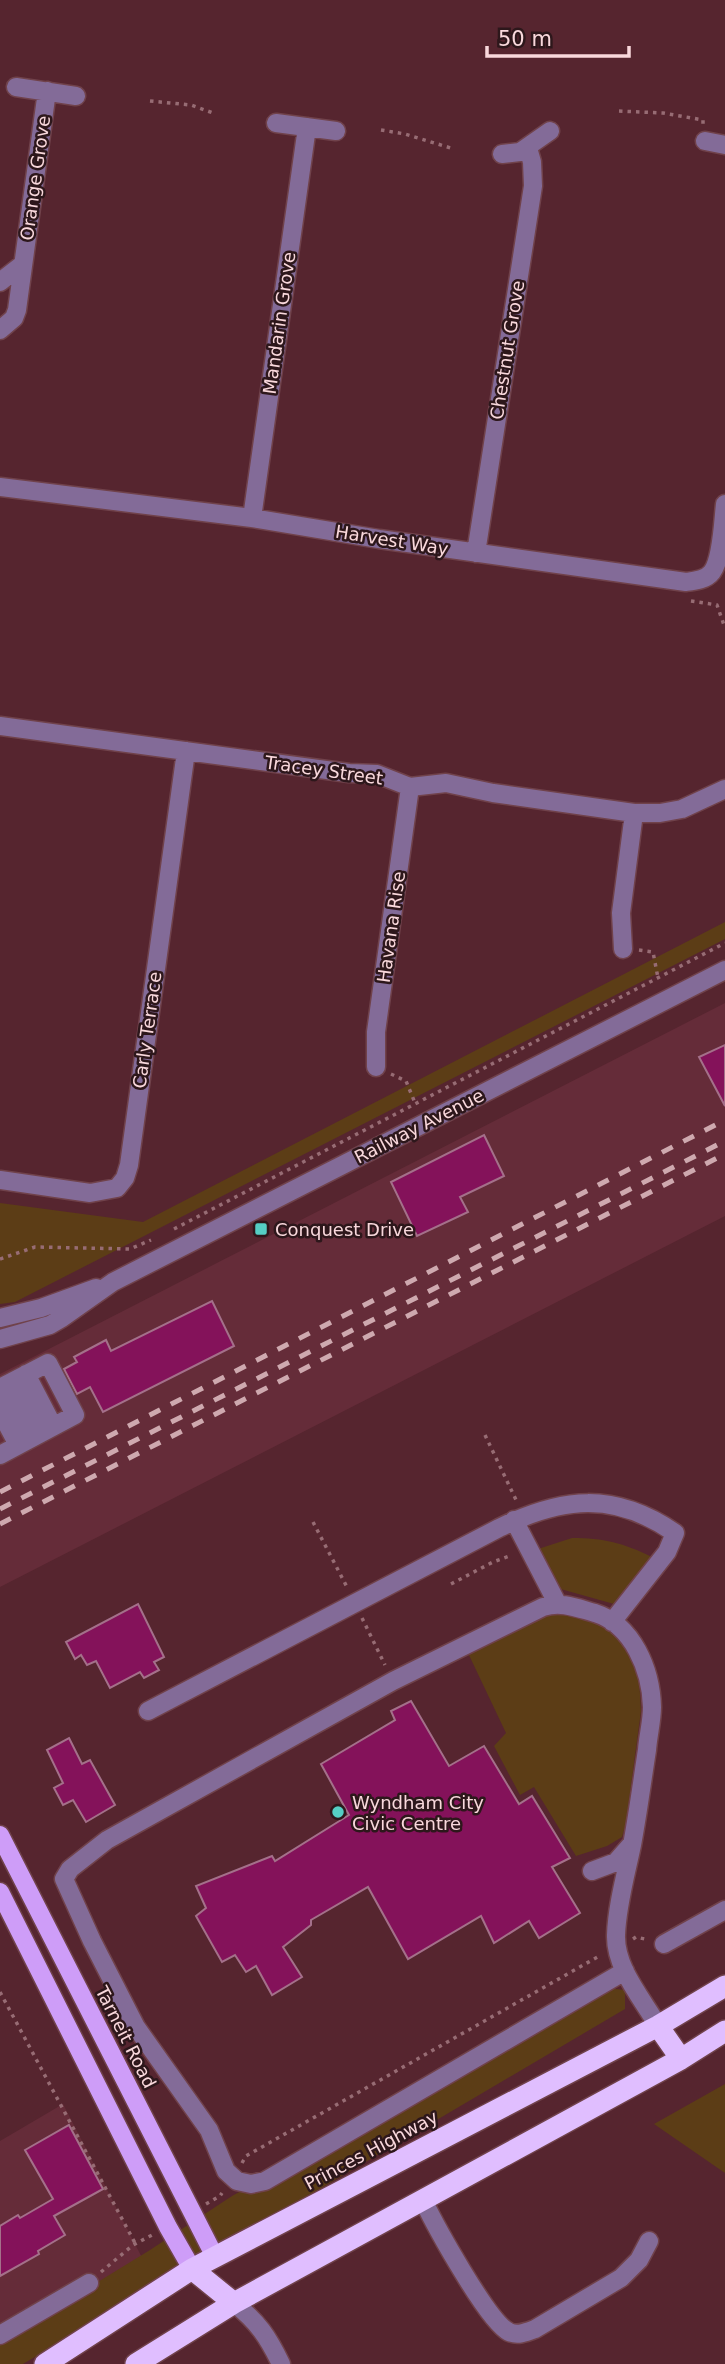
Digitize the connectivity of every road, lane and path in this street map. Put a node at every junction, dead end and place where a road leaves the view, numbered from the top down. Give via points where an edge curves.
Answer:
1 (16, 87) dead end
2 (47, 91) junction
3 (76, 96) dead end
4 (150, 101) dead end
5 (619, 111) dead end
6 (213, 113) dead end
7 (276, 123) dead end
8 (306, 127) junction
9 (381, 130) dead end
10 (336, 131) dead end
11 (550, 131) dead end
12 (705, 141) joint
13 (725, 145) edge
14 (528, 148) junction
15 (454, 149) dead end
16 (502, 154) dead end
17 (23, 264) junction
18 (0, 282) edge
19 (0, 330) edge
20 (0, 487) edge
21 (725, 504) edge
22 (252, 518) junction
23 (475, 553) junction
24 (674, 580) junction
25 (725, 628) edge
26 (0, 726) edge
27 (186, 751) junction
28 (410, 786) junction
29 (725, 789) edge
30 (634, 813) junction
31 (725, 943) edge
32 (623, 949) joint
33 (725, 970) edge
34 (658, 978) junction
35 (376, 1068) joint
36 (415, 1103) junction
37 (0, 1180) edge
38 (164, 1234) dead end
39 (152, 1240) dead end
40 (0, 1259) edge
41 (113, 1282) junction
42 (0, 1318) edge
43 (0, 1339) edge
44 (16, 1380) edge
45 (0, 1411) edge
46 (27, 1439) edge
47 (514, 1520) junction
48 (556, 1603) junction
49 (612, 1622) junction
50 (148, 1711) dead end
51 (0, 1835) edge
52 (632, 1843) junction
53 (592, 1871) dead end
54 (0, 1892) edge
55 (725, 1910) edge
56 (664, 1944) joint
57 (617, 1945) junction
58 (625, 1970) junction
59 (725, 1986) edge
60 (0, 1992) edge
61 (658, 2026) junction
62 (725, 2031) edge
63 (681, 2059) junction
64 (232, 2177) junction
65 (423, 2200) junction
66 (649, 2241) dead end
67 (215, 2257) junction
68 (192, 2269) junction
69 (89, 2283) joint
70 (234, 2303) junction
71 (0, 2335) edge
72 (45, 2364) edge
73 (136, 2364) edge
74 (281, 2364) edge

1 - 2 street, Orange Grove
2 - 3 street, Orange Grove
2 - 17 street, Orange Grove
4 - 6 path via 191,105
5 - 12 path via 703,120
7 - 8 street
8 - 10 street
8 - 22 street, Mandarin Grove
9 - 15 path
11 - 14 street
12 - 13 street
14 - 16 street
14 - 23 street, Chestnut Grove via 533,186
17 - 18 street, Orange Grove
17 - 19 street, Orange Grove via 17,310
20 - 22 street, Harvest Way
21 - 24 street, Harvest Way via 712,573 695,581
22 - 23 street, Harvest Way
23 - 24 street, Harvest Way
24 - 25 path via 671,597 717,605
26 - 27 street, Tracey Street
27 - 28 street, Tracey Street via 377,774
27 - 37 street, Carly Terrace via 125,1178 117,1188 90,1193
28 - 30 street, Tracey Street via 446,783
28 - 35 street, Havana Rise via 376,1032
29 - 30 street, Tracey Street via 682,809
30 - 32 street via 621,913
31 - 34 path
32 - 34 path via 653,952
33 - 41 street, Railway Avenue
34 - 36 path
35 - 36 path via 406,1081
36 - 38 path
39 - 40 path via 130,1249 35,1247
41 - 42 street, Railway Avenue
41 - 43 street, Railway Avenue via 50,1325
44 - 46 street
44 - 46 street
44 - 46 street via 48,1363 75,1415
45 - 46 street
47 - 48 street
47 - 49 street via 552,1506 598,1503 628,1508 675,1533 667,1552
47 - 50 street
48 - 49 street
48 - 64 street via 446,1653 237,1766 107,1840 64,1879 136,2026 209,2130
49 - 52 street via 624,1631 646,1666 652,1708
51 - 67 main road, Tarneit Road
52 - 53 street via 616,1862
52 - 57 street
54 - 68 main road
55 - 56 street
56 - 57 path via 636,1937
57 - 58 street
57 - 64 path via 246,2156
58 - 61 street
58 - 64 street via 265,2181 251,2184
59 - 61 highway, Princes Highway
60 - 69 path via 134,2244
61 - 63 highway
61 - 67 highway, Princes Highway
62 - 63 highway
63 - 65 highway
65 - 66 street via 490,2314 514,2334 535,2329 621,2278
65 - 70 highway
67 - 68 highway, Princes Highway
67 - 70 highway
68 - 70 highway
68 - 72 highway, Princes Highway
69 - 71 street
70 - 73 highway
70 - 74 street via 255,2320

